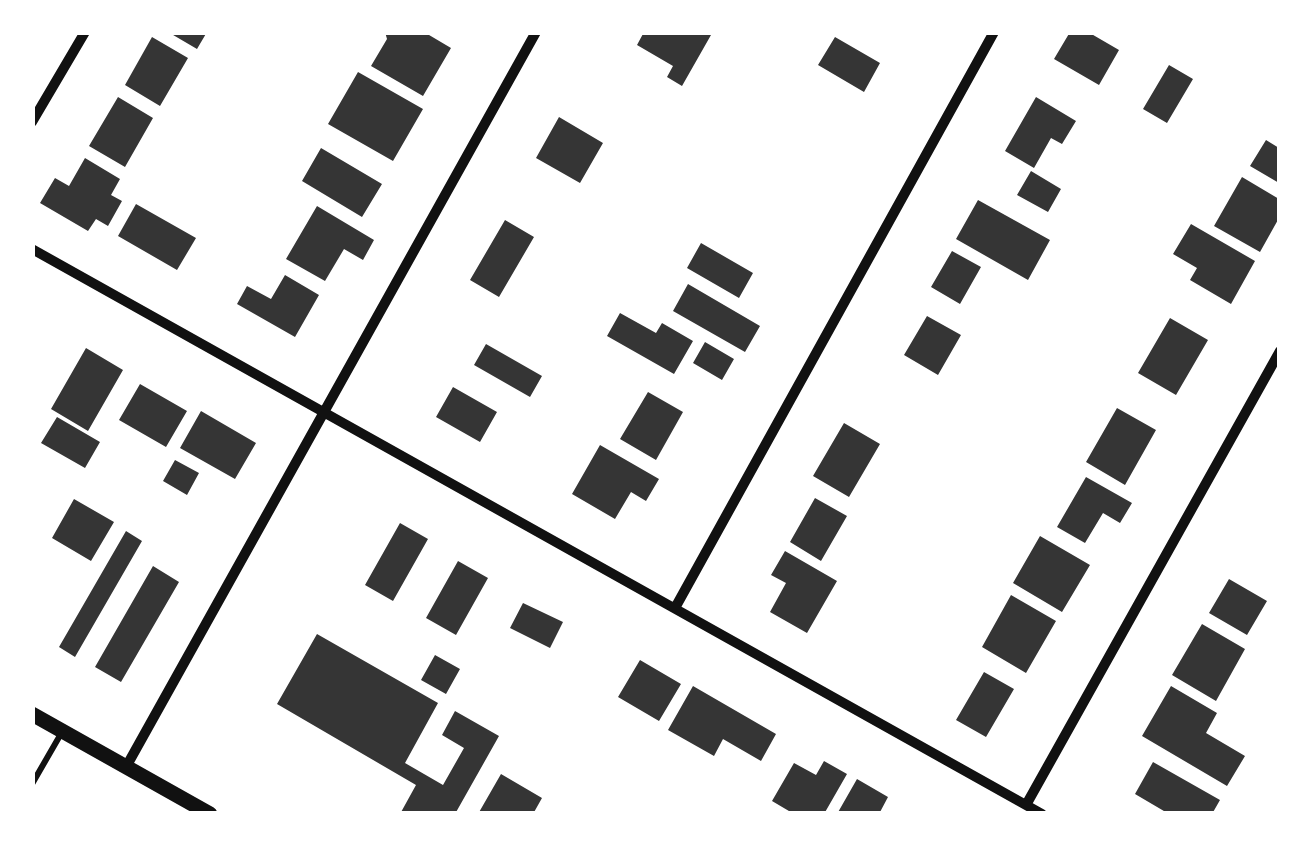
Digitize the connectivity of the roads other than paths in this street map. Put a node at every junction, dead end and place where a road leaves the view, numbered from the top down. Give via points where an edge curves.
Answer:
1 (84, 32) edge
2 (536, 32) edge
3 (994, 32) edge
4 (32, 122) edge
5 (32, 249) edge
6 (1280, 352) edge
7 (322, 411) junction
8 (674, 608) junction
9 (32, 714) edge
10 (62, 731) junction
11 (126, 767) junction
12 (35, 774) edge
13 (32, 784) edge
14 (1026, 805) junction
15 (210, 814) edge
16 (1042, 814) edge

1 - 4 street
2 - 7 street
3 - 8 street
5 - 7 street
6 - 14 street
7 - 8 street
7 - 11 street
8 - 14 street
9 - 10 street
10 - 11 street
10 - 12 lane
11 - 15 street
12 - 13 lane
14 - 16 street

